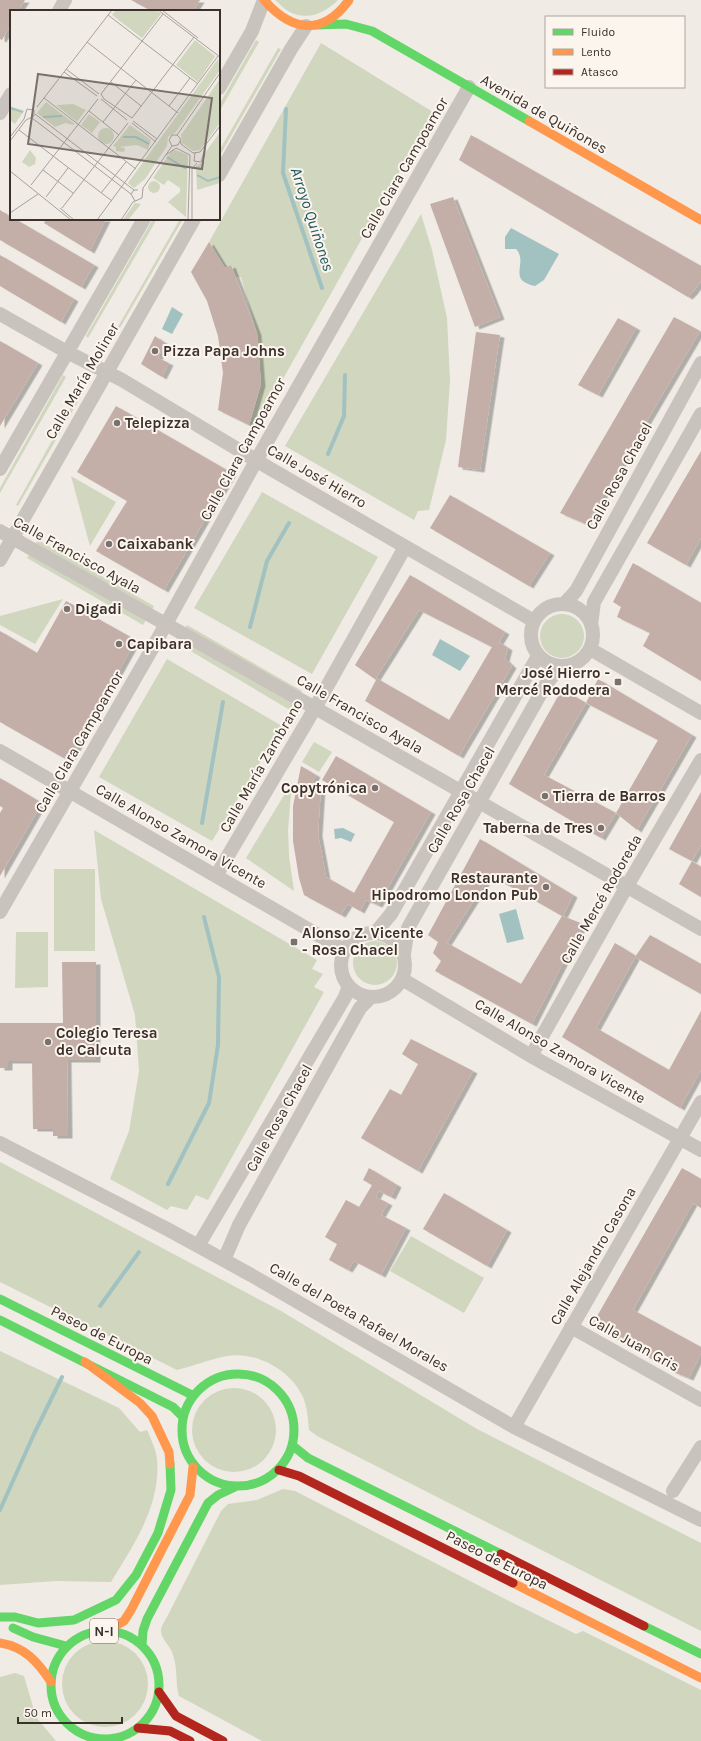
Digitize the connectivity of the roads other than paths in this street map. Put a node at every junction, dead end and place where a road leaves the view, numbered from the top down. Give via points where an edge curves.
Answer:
1 (65, 0) edge
2 (264, 0) edge
3 (354, 2) edge
4 (59, 10) edge
5 (365, 21) dead end
6 (311, 25) junction
7 (372, 31) junction
8 (220, 86) edge
9 (469, 87) junction
10 (10, 96) edge
11 (0, 113) edge
12 (220, 173) edge
13 (143, 220) edge
14 (193, 220) edge
15 (701, 220) edge
16 (0, 314) edge
17 (67, 352) junction
18 (701, 363) edge
19 (108, 372) junction
20 (701, 414) edge
21 (256, 461) junction
22 (0, 469) edge
23 (0, 531) edge
24 (12, 538) junction
25 (405, 547) junction
26 (0, 560) edge
27 (564, 604) junction
28 (534, 621) junction
29 (166, 624) junction
30 (591, 625) junction
31 (590, 649) junction
32 (538, 656) junction
33 (560, 666) junction
34 (315, 708) junction
35 (701, 713) edge
36 (0, 751) edge
37 (701, 760) edge
38 (69, 791) junction
39 (461, 792) junction
40 (479, 803) junction
41 (216, 876) junction
42 (626, 886) junction
43 (0, 912) edge
44 (701, 929) edge
45 (376, 932) junction
46 (344, 950) junction
47 (404, 954) junction
48 (402, 979) junction
49 (349, 986) junction
50 (371, 997) junction
51 (531, 1056) junction
52 (701, 1102) edge
53 (680, 1138) junction
54 (0, 1143) edge
55 (701, 1150) edge
56 (198, 1246) junction
57 (224, 1260) junction
58 (0, 1299) edge
59 (0, 1320) edge
60 (571, 1327) junction
61 (85, 1362) junction
62 (192, 1395) junction
63 (701, 1400) edge
64 (182, 1416) junction
65 (514, 1427) junction
66 (292, 1445) junction
67 (701, 1447) edge
68 (193, 1467) junction
69 (279, 1470) junction
70 (235, 1487) junction
71 (673, 1491) dead end
72 (701, 1520) edge
73 (0, 1617) edge
74 (0, 1623) edge
75 (108, 1630) junction
76 (0, 1643) edge
77 (142, 1645) junction
78 (66, 1646) junction
79 (701, 1654) edge
80 (701, 1678) edge
81 (50, 1682) junction
82 (159, 1692) junction
83 (138, 1728) junction
84 (190, 1741) edge
85 (224, 1741) edge

1 - 4 street
2 - 6 main road, Avenida de Quiñones via 282,19 294,24
2 - 8 street via 252,31
3 - 6 main road via 332,19
5 - 7 main road, Avenida de Quiñones
6 - 7 main road, Avenida de Quiñones via 346,24
6 - 12 street via 291,49
7 - 9 main road, Avenida de Quiñones
9 - 15 main road, Avenida de Quiñones
9 - 21 street, Calle Clara Campoamor
10 - 11 street
13 - 17 street, Calle María Moliner
14 - 19 street, Calle María Moliner
16 - 17 street, Calle José Hierro
17 - 19 street, Calle José Hierro
17 - 22 street, Calle María Moliner
18 - 27 street, Calle Rosa Chacel via 576,591
19 - 21 street, Calle José Hierro
19 - 24 street, Calle María Moliner
20 - 30 street via 594,602
21 - 25 street, Calle José Hierro
21 - 29 street, Calle Clara Campoamor
23 - 24 street, Calle Francisco Ayala
24 - 26 street, Calle María Moliner
24 - 29 street, Calle Francisco Ayala
25 - 28 street, Calle José Hierro
25 - 34 street, Calle María Zambrano
27 - 28 street via 552,605 541,611
27 - 30 street via 576,607 585,614
28 - 32 street via 532,645
29 - 34 street, Calle Francisco Ayala
29 - 38 street, Calle Clara Campoamor
30 - 31 street via 593,637
31 - 33 street via 582,659 572,665
31 - 35 street
32 - 33 street via 548,663
32 - 39 street, Calle Rosa Chacel
33 - 40 street, Calle Rosa Chacel via 545,686
34 - 39 street, Calle Francisco Ayala
34 - 41 street, Calle María Zambrano
36 - 38 street, Calle Alonso Zamora Vicente
37 - 42 street, Calle Mercé Rodoreda
38 - 41 street, Calle Alonso Zamora Vicente
38 - 43 street, Calle Clara Campoamor
39 - 40 street, Calle Francisco Ayala
39 - 45 street, Calle Rosa Chacel via 391,914
40 - 42 street, Calle Francisco Ayala
40 - 47 street, Calle Rosa Chacel via 408,928
41 - 46 street, Calle Alonso Zamora Vicente
42 - 44 street, Calle Francisco Ayala
42 - 51 street, Calle Mercé Rodoreda
45 - 46 street via 363,934 352,940
45 - 47 street via 398,943
46 - 49 street via 341,962 343,975
47 - 48 street via 405,967
48 - 50 street via 394,989 384,995
48 - 51 street, Calle Alonso Zamora Vicente
49 - 50 street
49 - 56 street, Calle Rosa Chacel via 345,997
50 - 57 street, Calle Rosa Chacel via 360,1008 239,1225
51 - 53 street, Calle Alonso Zamora Vicente
52 - 53 street, Calle Alejandro Casona
53 - 55 street, Calle Alonso Zamora Vicente
53 - 60 street, Calle Alejandro Casona
54 - 56 street, Calle del Poeta Rafael Morales
56 - 57 street, Calle del Poeta Rafael Morales
57 - 65 street, Calle del Poeta Rafael Morales
58 - 62 main road, Paseo de Europa
59 - 61 main road
60 - 63 street, Calle Juan Gris
60 - 65 street, Calle Alejandro Casona
61 - 64 main road via 173,1407
61 - 73 main road via 140,1403 152,1416 169,1452 171,1490 158,1532 136,1575 116,1600 74,1620 38,1624 15,1617
62 - 64 main road
62 - 66 main road via 220,1376 238,1373 265,1381 282,1396 291,1411 294,1428
64 - 68 main road via 182,1443
65 - 72 street, Calle del Poeta Rafael Morales
66 - 69 main road
66 - 79 main road, Paseo de Europa via 308,1458
67 - 71 street
68 - 70 main road via 212,1481
68 - 75 main road via 190,1495 132,1610 124,1621
69 - 70 main road via 266,1480 251,1486
69 - 80 main road, Paseo de Europa via 299,1476
70 - 77 main road via 208,1503 148,1619 143,1631
74 - 78 main road via 33,1637
75 - 77 main road, N-I via 133,1637
75 - 78 main road, N-I via 79,1637
76 - 81 main road, N-I via 26,1651 39,1664
77 - 82 main road, N-I via 155,1664
78 - 81 main road, N-I via 58,1657
81 - 83 main road, N-I via 52,1700 60,1716 72,1729 88,1737 105,1739 123,1736
82 - 83 main road, N-I via 148,1718
82 - 85 main road, N-I via 176,1716
83 - 84 main road via 170,1731

